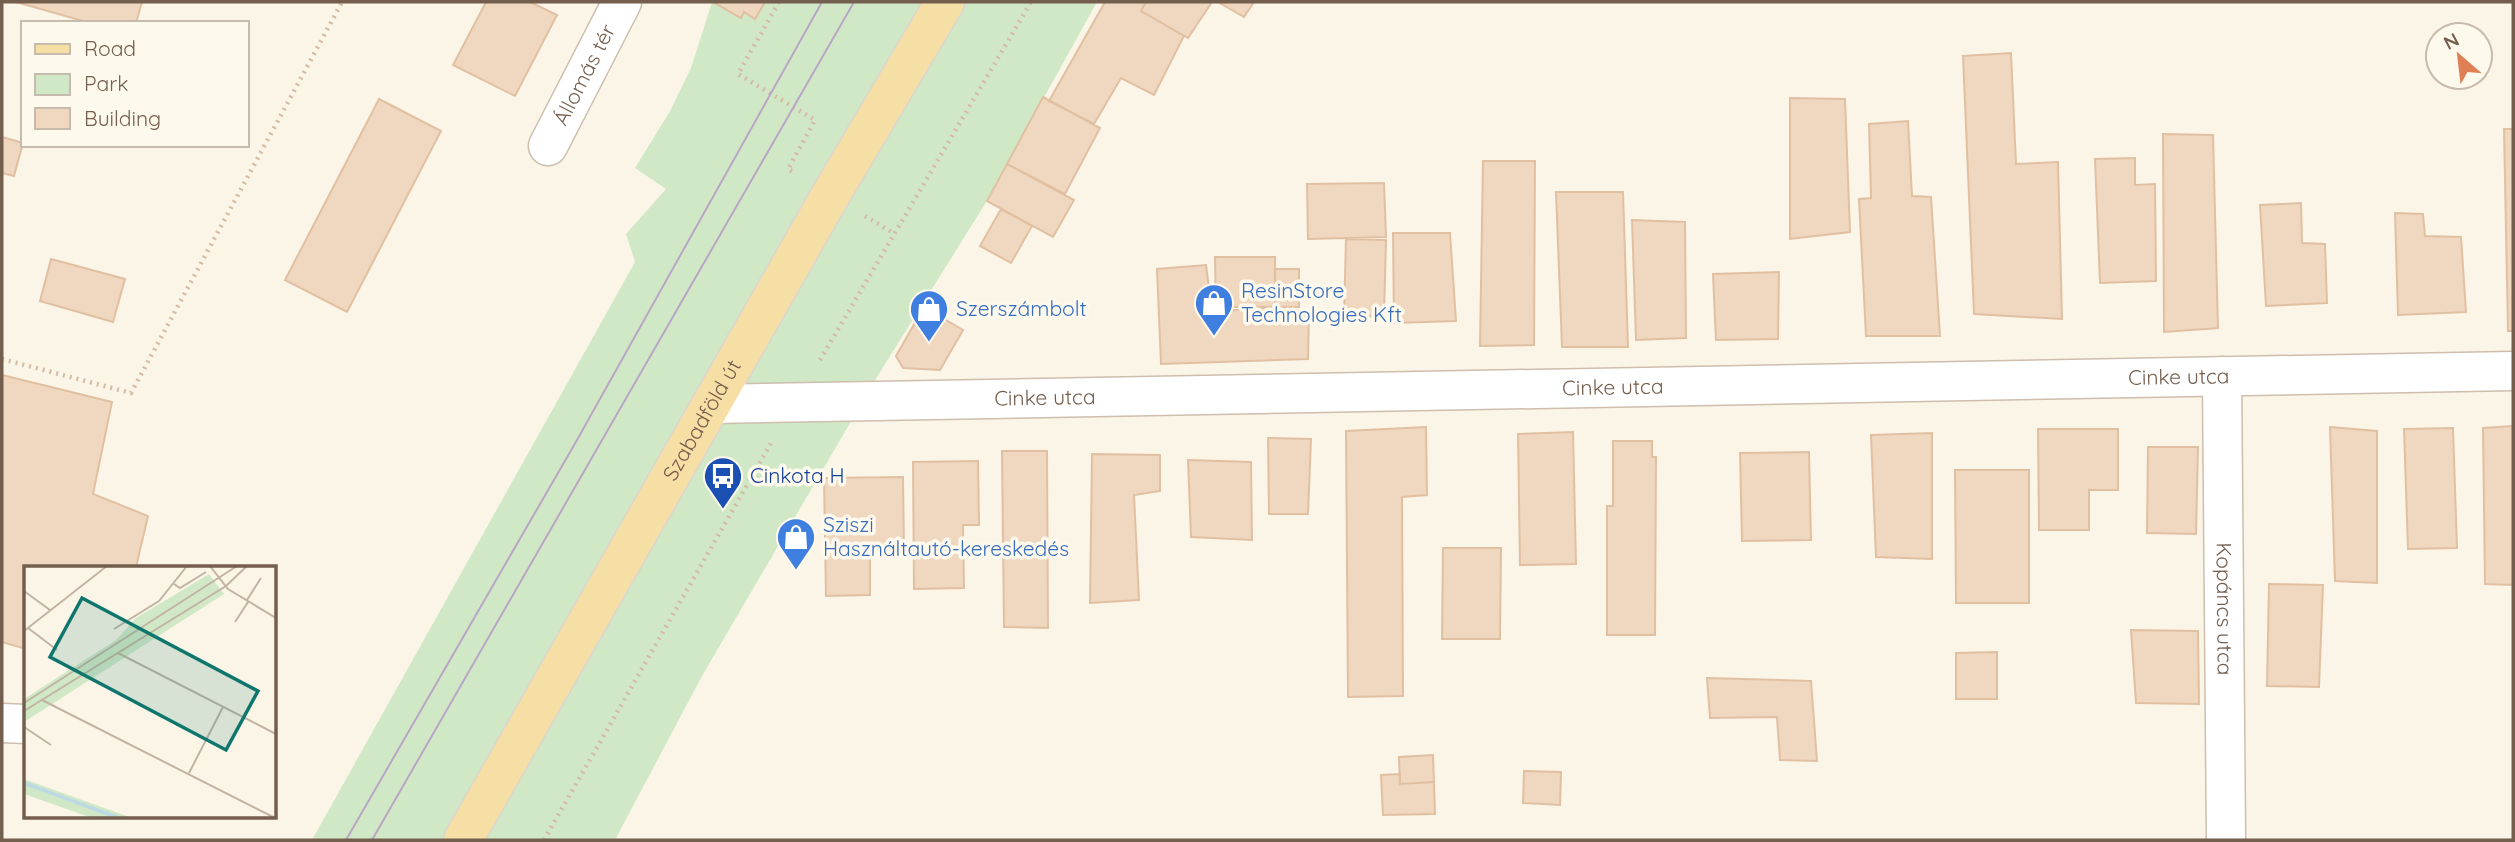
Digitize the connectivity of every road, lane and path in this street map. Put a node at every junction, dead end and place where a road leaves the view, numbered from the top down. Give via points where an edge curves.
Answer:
1 (342, 2) edge
2 (622, 2) edge
3 (779, 2) edge
4 (946, 2) edge
5 (815, 120) dead end
6 (548, 146) dead end
7 (2, 359) edge
8 (2513, 370) edge
9 (2222, 376) junction
10 (713, 404) junction
11 (2, 723) edge
12 (24, 724) edge
13 (463, 840) edge
14 (2226, 840) edge

1 - 7 path via 131,393
2 - 6 street, Állomás tér
3 - 5 path via 738,74
4 - 10 main road, Szabadföld út
8 - 9 street, Cinke utca
9 - 10 street, Cinke utca
9 - 14 street, Kopáncs utca
10 - 13 main road, Szabadföld út
11 - 12 street

